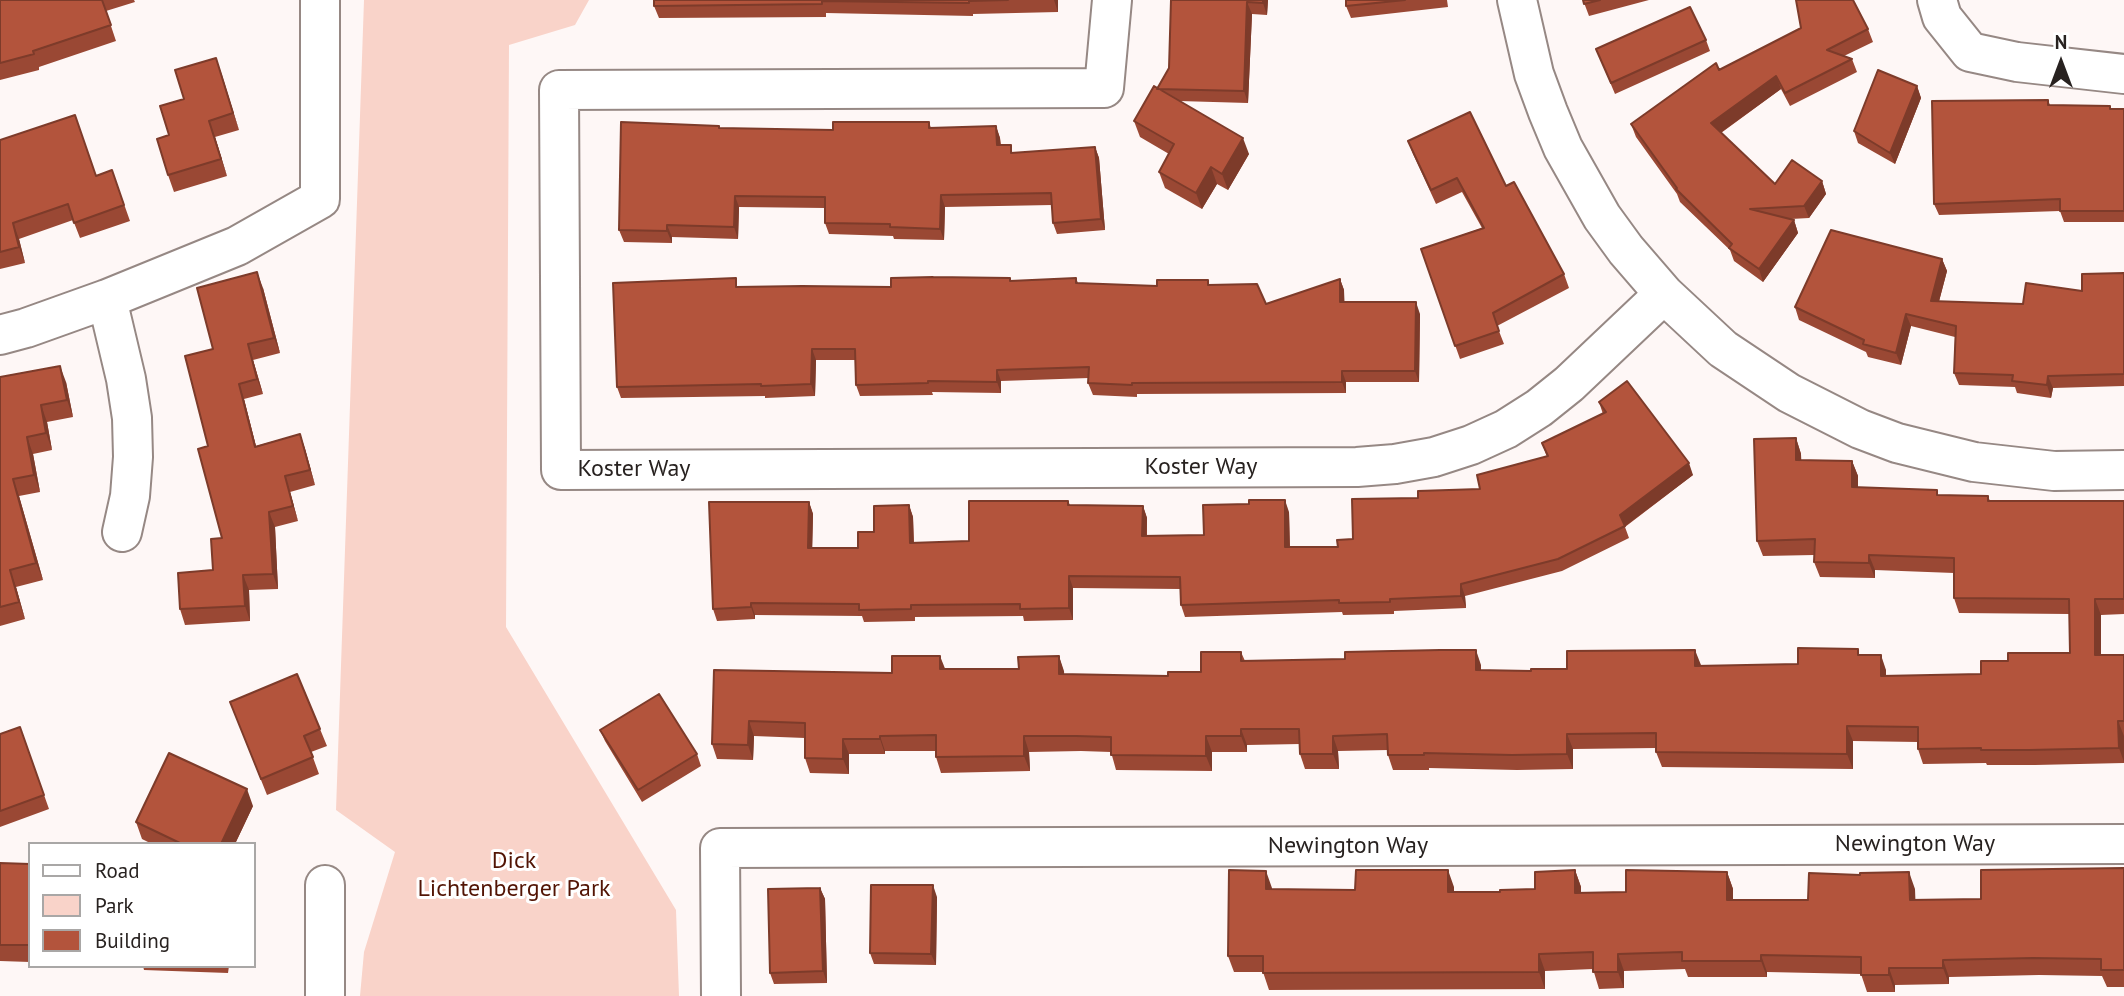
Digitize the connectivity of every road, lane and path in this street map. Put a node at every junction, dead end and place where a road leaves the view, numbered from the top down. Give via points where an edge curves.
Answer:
1 (320, 0) edge
2 (1112, 0) edge
3 (1517, 0) edge
4 (1937, 0) edge
5 (2124, 74) edge
6 (1664, 294) junction
7 (107, 299) junction
8 (0, 334) edge
9 (2124, 470) edge
10 (122, 532) dead end
11 (2124, 844) edge
12 (325, 886) dead end
13 (325, 996) edge
14 (721, 996) edge

1 - 7 street via 320,199 237,246
2 - 6 street, Koster Way via 1104,88 559,90 561,470 1395,464 1434,457 1506,429 1569,384
3 - 6 street via 1534,74 1563,148 1602,217
4 - 5 street via 1942,17 1970,52
6 - 9 street via 1723,349 1789,393 1860,429 1974,463 2053,471
7 - 8 street
7 - 10 street via 132,418 131,483
11 - 14 street, Newington Way via 720,848
12 - 13 street

